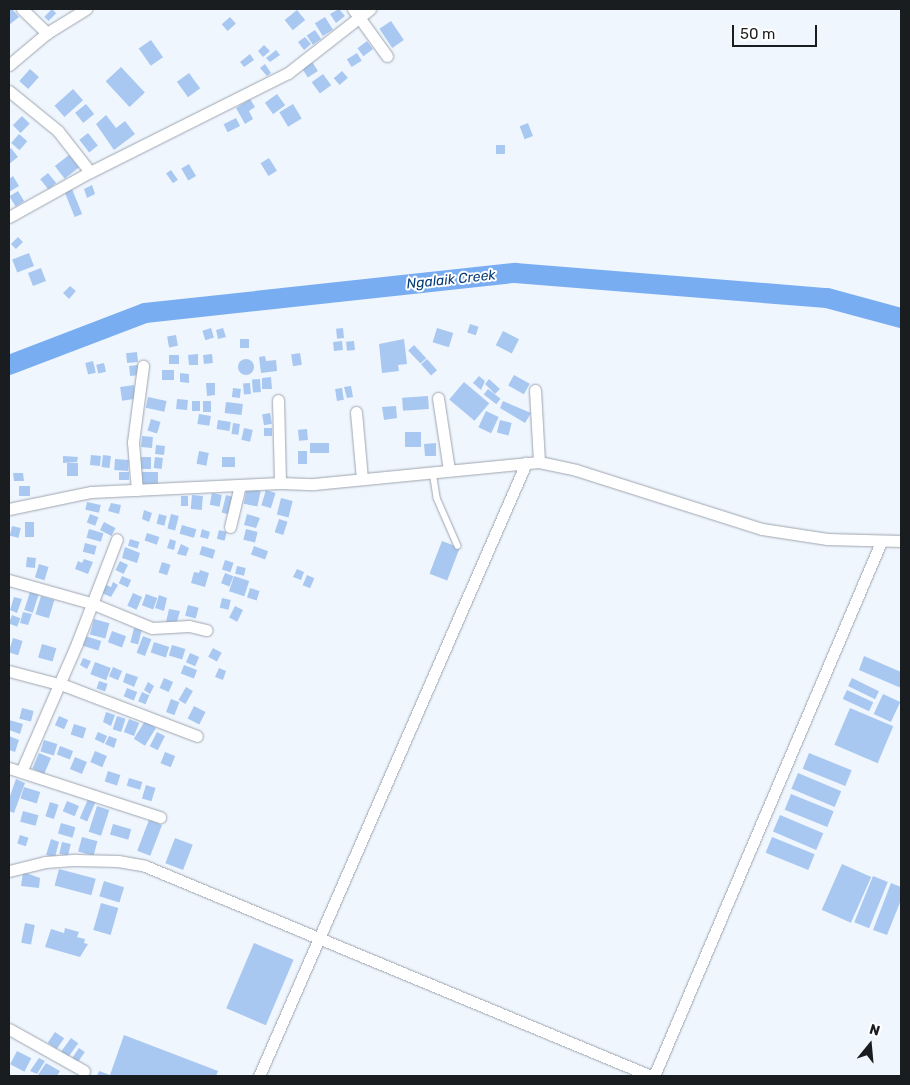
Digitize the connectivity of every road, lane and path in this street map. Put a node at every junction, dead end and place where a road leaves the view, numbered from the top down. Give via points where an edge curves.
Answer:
1 (22, 9) edge
2 (86, 9) edge
3 (370, 9) edge
4 (355, 13) edge
5 (48, 34) junction
6 (387, 56) dead end
7 (9, 65) edge
8 (9, 91) edge
9 (90, 172) junction
10 (9, 217) edge
11 (143, 366) dead end
12 (534, 390) dead end
13 (438, 398) dead end
14 (278, 400) dead end
15 (356, 412) dead end
16 (538, 462) junction
17 (526, 463) junction
18 (449, 470) junction
19 (433, 472) junction
20 (362, 479) junction
21 (280, 483) junction
22 (240, 485) junction
23 (137, 490) junction
24 (9, 509) edge
25 (230, 527) dead end
26 (117, 539) dead end
27 (901, 541) edge
28 (881, 542) junction
29 (458, 546) dead end
30 (9, 580) edge
31 (91, 603) junction
32 (207, 630) dead end
33 (9, 671) edge
34 (59, 686) junction
35 (197, 736) dead end
36 (9, 768) edge
37 (21, 772) junction
38 (160, 817) dead end
39 (9, 871) edge
40 (317, 936) junction
41 (9, 1029) edge
42 (84, 1071) dead end
43 (258, 1076) edge
44 (650, 1076) edge
45 (654, 1076) edge

1 - 5 street
2 - 5 street
3 - 4 street
4 - 6 street
4 - 9 street via 288,73
5 - 7 street
8 - 9 street via 58,131
9 - 10 street
11 - 23 street via 132,442
12 - 16 street
13 - 18 street
14 - 21 street
15 - 20 street
16 - 17 street
16 - 28 street via 576,470 762,529 802,537
17 - 18 street
17 - 40 street
18 - 19 street
19 - 20 street
19 - 29 lane via 437,498
20 - 21 street via 314,484
21 - 22 street
22 - 23 street
22 - 25 street
23 - 24 street via 91,492
26 - 31 street
27 - 28 street
28 - 45 street
30 - 31 street
31 - 32 street via 152,628 189,626
31 - 34 street
33 - 34 street
34 - 35 street
34 - 37 street
36 - 37 street
37 - 38 street
39 - 40 street via 45,862 76,860 145,866
40 - 43 street
40 - 44 street
41 - 42 street

